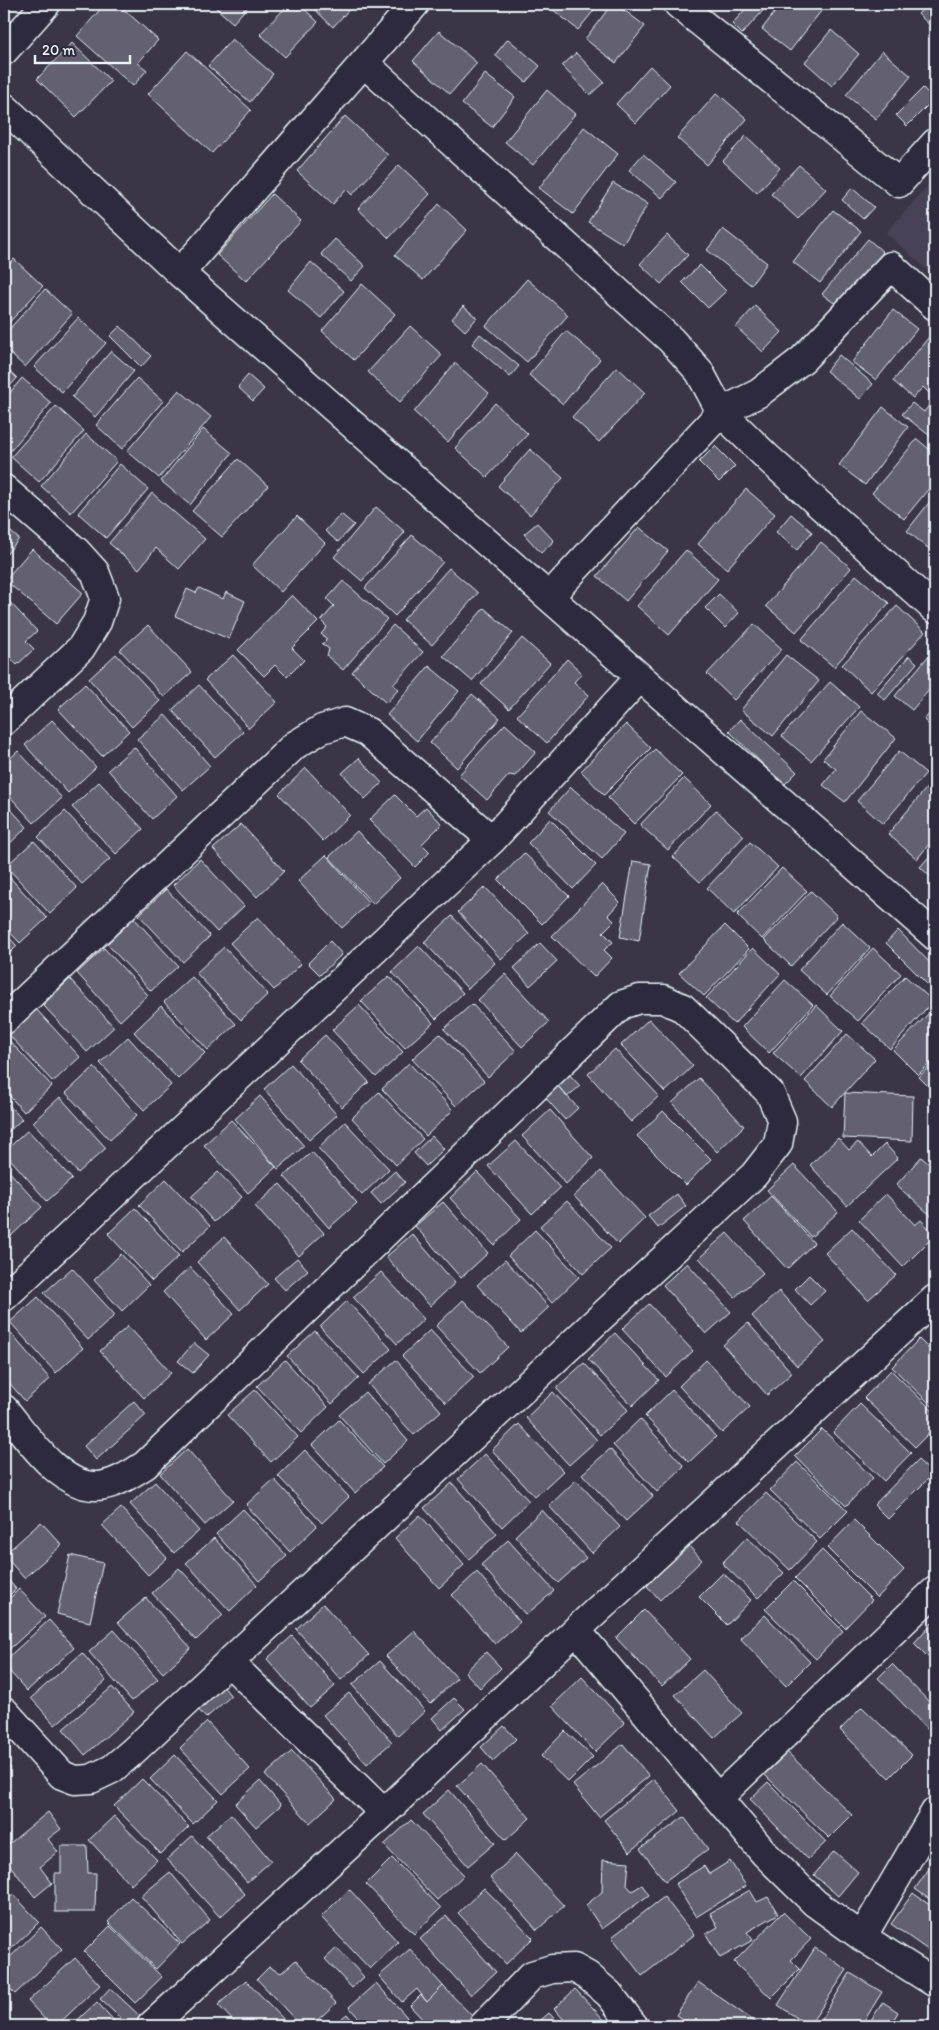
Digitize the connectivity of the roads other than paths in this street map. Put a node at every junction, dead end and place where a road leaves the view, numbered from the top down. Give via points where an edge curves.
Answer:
1 (46, 4) edge
2 (415, 4) edge
3 (678, 4) edge
4 (4, 51) edge
5 (364, 63) junction
6 (4, 108) edge
7 (935, 143) edge
8 (180, 273) junction
9 (935, 306) edge
10 (721, 412) junction
11 (4, 489) edge
12 (549, 597) junction
13 (935, 609) edge
14 (640, 677) junction
15 (4, 721) edge
16 (492, 840) junction
17 (935, 936) edge
18 (4, 1020) edge
19 (4, 1297) edge
20 (935, 1299) edge
21 (4, 1409) edge
22 (935, 1591) edge
23 (576, 1630) junction
24 (229, 1662) junction
25 (4, 1711) edge
26 (719, 1797) junction
27 (935, 1812) edge
28 (384, 1813) junction
29 (862, 1937) junction
30 (935, 1983) edge
31 (151, 2026) edge
32 (483, 2026) edge
33 (634, 2026) edge

1 - 4 street
2 - 5 street
3 - 7 street via 899,184
5 - 8 street
5 - 10 street via 671,340 699,371
6 - 8 street
8 - 12 street
9 - 10 street via 891,266 803,359 758,393
10 - 12 street
10 - 13 street
11 - 15 street via 76,551 95,572 105,598 97,622 81,648
12 - 14 street
14 - 16 street
14 - 17 street
16 - 18 street via 368,732 344,722 322,729 295,745
16 - 19 street
20 - 23 street
21 - 24 street via 58,1472 75,1484 97,1486 122,1478 145,1465 621,1006 639,999 663,999 683,1008 770,1093 782,1121 778,1144 754,1175
22 - 26 street
23 - 26 street
23 - 28 street
24 - 25 street via 132,1753 112,1769 91,1779 76,1780 62,1775
24 - 28 street
26 - 29 street via 765,1854 815,1902
27 - 29 street
28 - 31 street
29 - 30 street
32 - 33 street via 532,1975 552,1969 574,1968 609,1994

